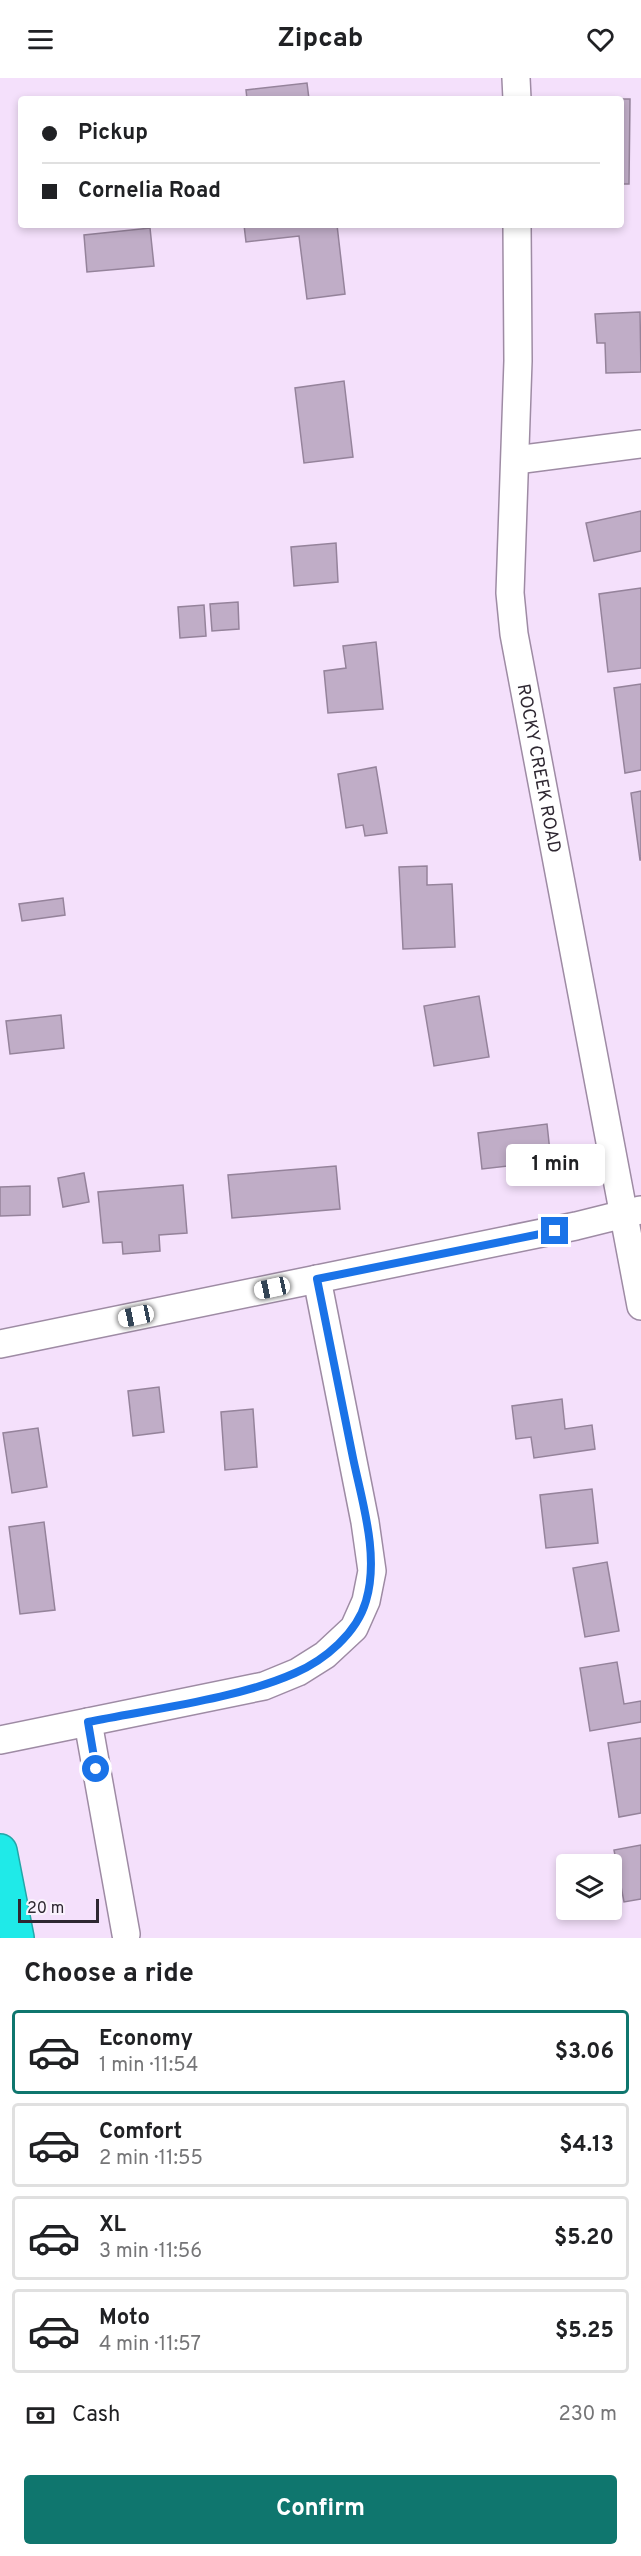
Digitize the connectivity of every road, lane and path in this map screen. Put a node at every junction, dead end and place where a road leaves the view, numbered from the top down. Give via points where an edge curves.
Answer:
1 (516, 78) edge
2 (517, 96) edge
3 (517, 228) edge
4 (641, 444) edge
5 (516, 460) junction
6 (632, 1212) edge
7 (317, 1279) junction
8 (641, 1306) edge
9 (0, 1344) edge
10 (88, 1722) junction
11 (0, 1740) edge
12 (0, 1851) edge
13 (126, 1934) dead end
14 (17, 1938) edge

1 - 2 street
3 - 5 street, ROCKY CREEK ROAD
4 - 5 street
5 - 6 street, ROCKY CREEK ROAD via 510,593 514,634
6 - 7 street
6 - 8 street, ROCKY CREEK ROAD
7 - 9 street
7 - 10 street via 372,1571 366,1601 354,1628 325,1655 264,1686
10 - 11 street
10 - 13 street
12 - 14 highway

